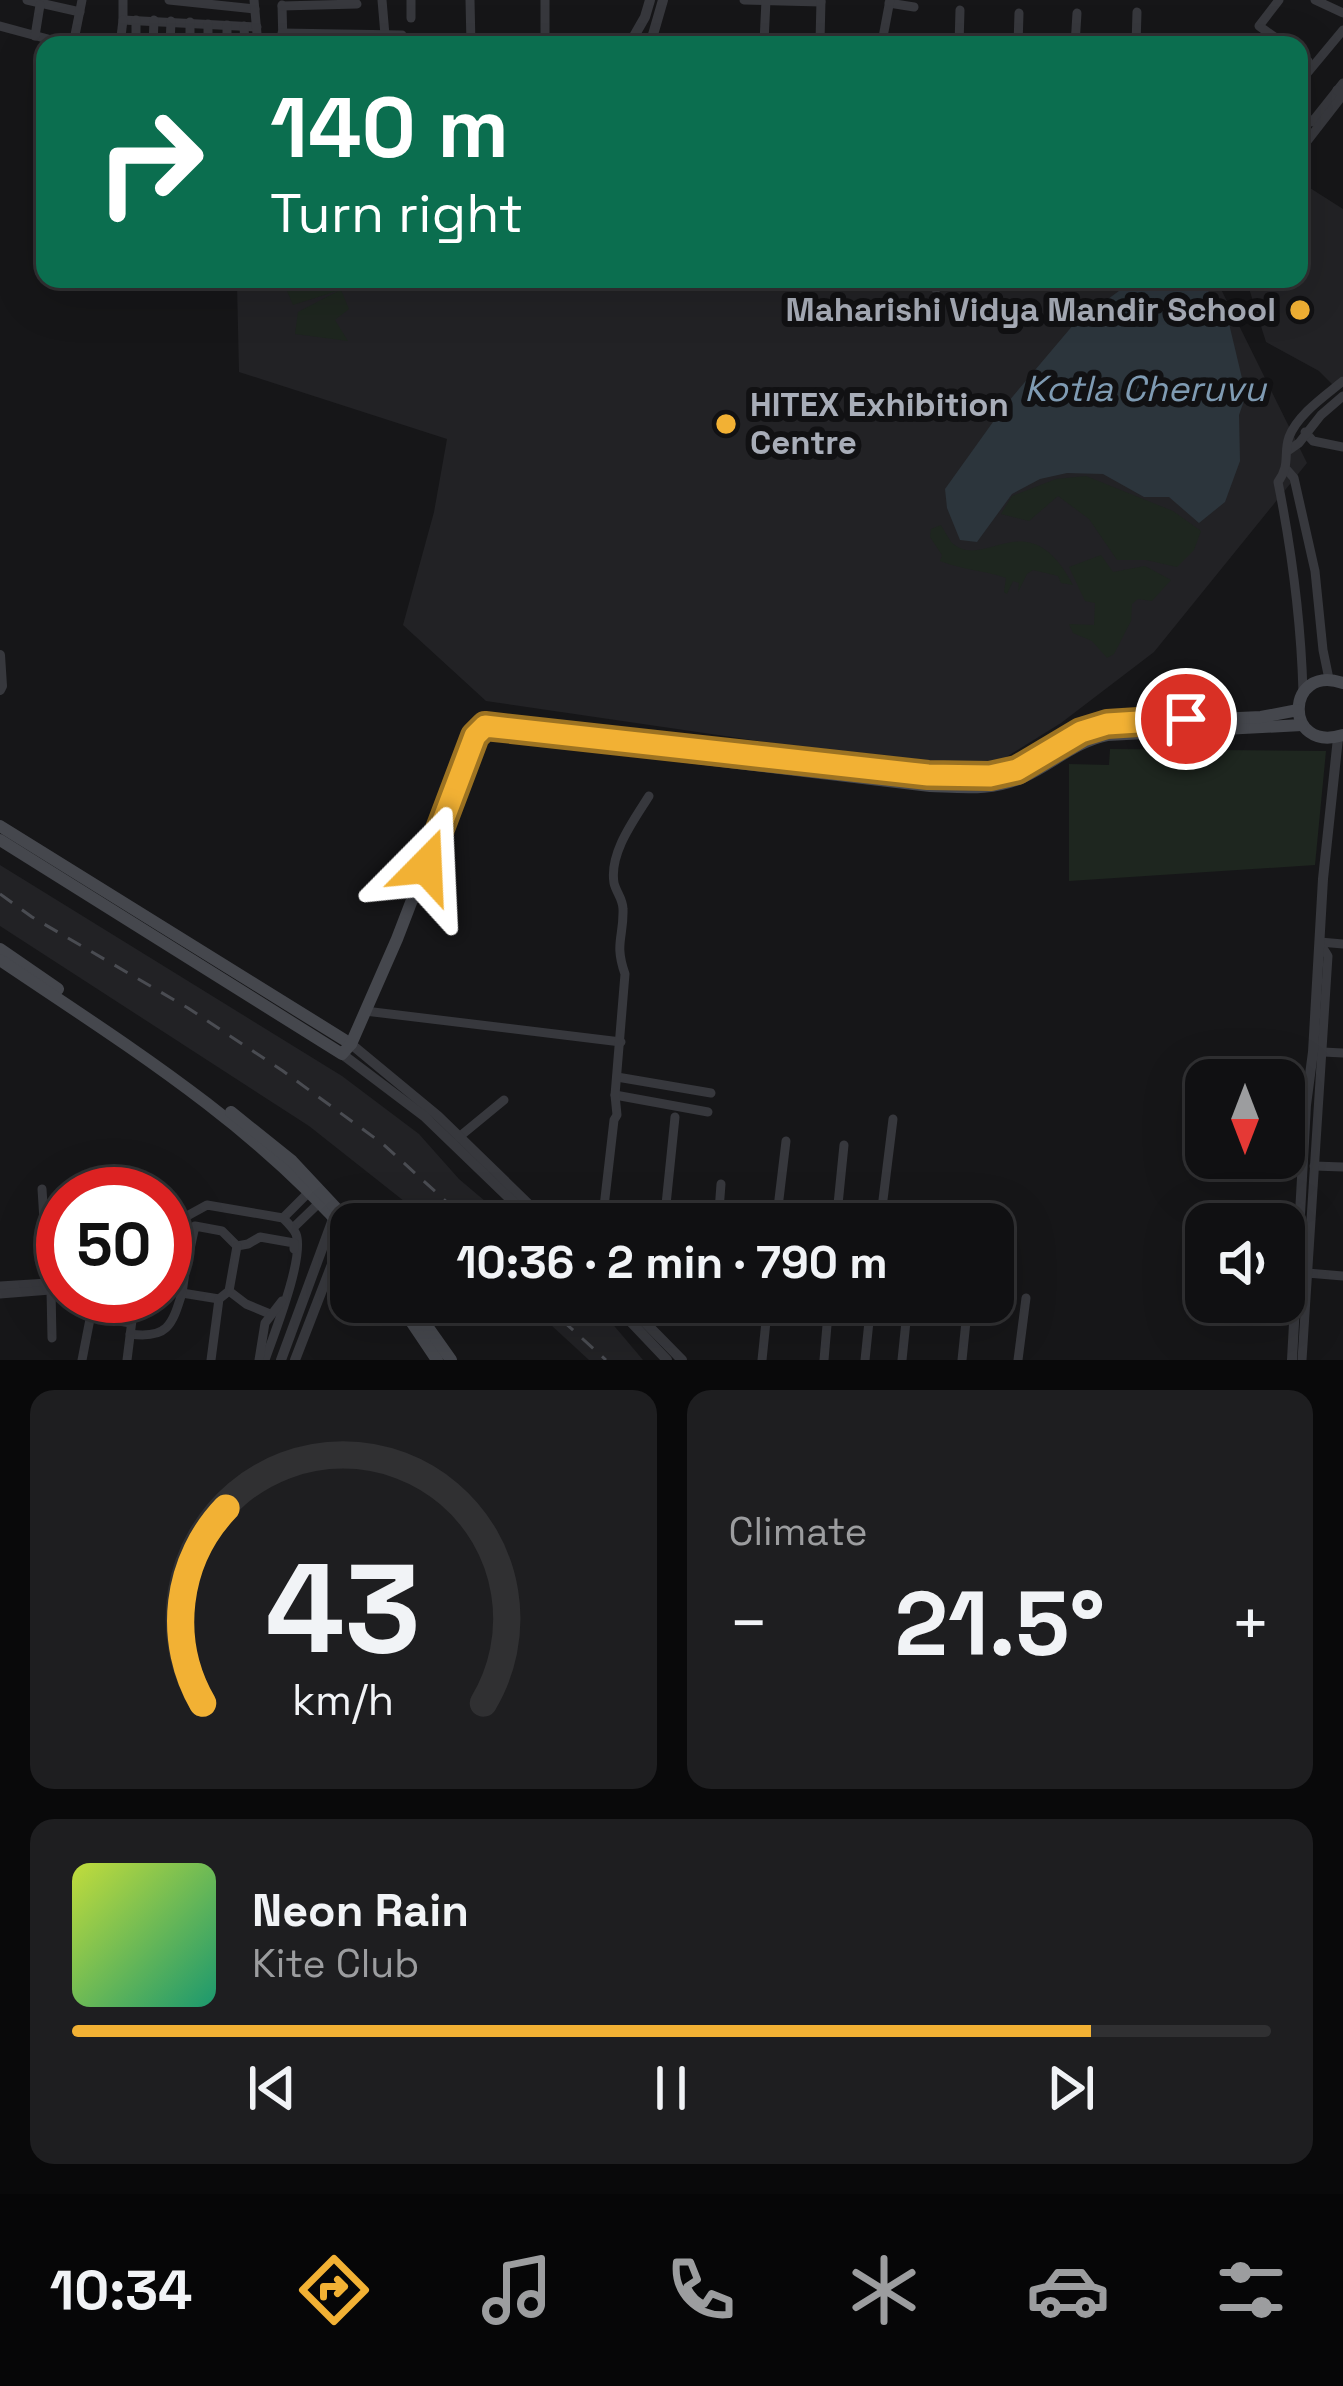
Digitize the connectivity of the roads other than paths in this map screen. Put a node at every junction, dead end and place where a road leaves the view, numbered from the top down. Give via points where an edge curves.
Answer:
1 (24, 0) edge
2 (123, 0) edge
3 (169, 0) edge
4 (382, 0) edge
5 (411, 0) edge
6 (470, 0) edge
7 (545, 0) edge
8 (640, 0) edge
9 (650, 0) edge
10 (663, 0) edge
11 (744, 0) edge
12 (766, 0) edge
13 (1279, 0) edge
14 (1315, 0) edge
15 (821, 1) edge
16 (889, 1) edge
17 (357, 2) edge
18 (282, 3) edge
19 (312, 3) edge
20 (40, 4) junction
21 (255, 4) edge
22 (81, 6) edge
23 (914, 7) dead end
24 (961, 10) dead end
25 (1137, 12) dead end
26 (1019, 13) dead end
27 (1343, 13) edge
28 (1077, 14) dead end
29 (645, 17) junction
30 (411, 18) dead end
31 (122, 20) junction
32 (136, 20) junction
33 (154, 20) junction
34 (171, 21) junction
35 (190, 22) junction
36 (208, 24) junction
37 (226, 25) junction
38 (0, 26) edge
39 (244, 26) junction
40 (257, 27) junction
41 (1343, 30) edge
42 (358, 34) junction
43 (385, 35) junction
44 (402, 35) dead end
45 (35, 36) joint
46 (74, 36) edge
47 (121, 36) edge
48 (136, 36) edge
49 (153, 36) edge
50 (170, 36) edge
51 (190, 36) edge
52 (208, 36) edge
53 (227, 36) edge
54 (245, 36) edge
55 (258, 36) edge
56 (282, 36) edge
57 (328, 36) edge
58 (471, 36) edge
59 (545, 36) edge
60 (634, 36) edge
61 (653, 36) edge
62 (764, 36) edge
63 (815, 36) edge
64 (883, 36) edge
65 (959, 36) edge
66 (1018, 36) edge
67 (1076, 36) edge
68 (1136, 36) edge
69 (1273, 36) edge
70 (1308, 71) edge
71 (1341, 89) edge
72 (1308, 119) edge
73 (1310, 138) dead end
74 (1343, 382) edge
75 (1343, 396) edge
76 (1302, 429) junction
77 (1343, 447) edge
78 (1287, 470) junction
79 (0, 655) edge
80 (1336, 681) edge
81 (0, 690) edge
82 (1303, 692) junction
83 (1300, 717) junction
84 (1341, 736) edge
85 (650, 796) dead end
86 (1336, 808) edge
87 (0, 826) edge
88 (0, 840) edge
89 (1320, 943) junction
90 (1343, 944) edge
91 (0, 949) edge
92 (0, 960) edge
93 (365, 1011) junction
94 (621, 1042) junction
95 (346, 1049) junction
96 (1323, 1052) junction
97 (1343, 1053) edge
98 (617, 1077) junction
99 (711, 1093) dead end
100 (615, 1097) junction
101 (503, 1100) dead end
102 (708, 1112) dead end
103 (675, 1117) dead end
104 (893, 1119) dead end
105 (459, 1137) junction
106 (786, 1141) dead end
107 (844, 1144) dead end
108 (1310, 1145) junction
109 (1314, 1166) junction
110 (1343, 1167) edge
111 (722, 1184) dead end
112 (318, 1194) junction
113 (514, 1203) edge
114 (527, 1203) edge
115 (604, 1203) edge
116 (666, 1203) edge
117 (720, 1203) edge
118 (779, 1203) edge
119 (838, 1203) edge
120 (883, 1203) edge
121 (330, 1207) edge
122 (192, 1214) edge
123 (283, 1218) junction
124 (1305, 1224) edge
125 (330, 1226) edge
126 (292, 1228) junction
127 (192, 1240) edge
128 (237, 1246) junction
129 (1305, 1246) edge
130 (1305, 1272) edge
131 (330, 1275) edge
132 (1343, 1276) edge
133 (36, 1287) edge
134 (0, 1290) edge
135 (229, 1291) junction
136 (192, 1295) edge
137 (1026, 1298) dead end
138 (219, 1300) junction
139 (302, 1300) junction
140 (316, 1306) junction
141 (270, 1314) junction
142 (53, 1323) edge
143 (132, 1323) edge
144 (169, 1323) edge
145 (412, 1323) edge
146 (425, 1323) edge
147 (632, 1323) edge
148 (646, 1323) edge
149 (766, 1323) edge
150 (827, 1323) edge
151 (869, 1323) edge
152 (906, 1323) edge
153 (966, 1323) edge
154 (1296, 1323) edge
155 (1302, 1323) edge
156 (131, 1328) junction
157 (52, 1338) dead end
158 (82, 1360) edge
159 (128, 1360) edge
160 (211, 1360) edge
161 (262, 1360) edge
162 (281, 1360) edge
163 (295, 1360) edge
164 (436, 1360) edge
165 (452, 1360) edge
166 (667, 1360) edge
167 (682, 1360) edge
168 (762, 1360) edge
169 (824, 1360) edge
170 (865, 1360) edge
171 (902, 1360) edge
172 (962, 1360) edge
173 (1018, 1360) edge
174 (1292, 1360) edge
175 (1302, 1360) edge

1 - 20 street
2 - 31 street
3 - 21 street
4 - 43 street
5 - 30 street
6 - 58 street
7 - 59 street
8 - 29 street
9 - 29 street
10 - 61 street
11 - 12 street
12 - 15 street
12 - 62 street
13 - 69 street via 1259,26
14 - 27 street
15 - 63 street
16 - 23 street
16 - 64 street
17 - 19 street
17 - 42 street
18 - 19 street
18 - 56 street
20 - 22 street
20 - 45 street
21 - 40 street
22 - 46 street
24 - 65 street
25 - 68 street
26 - 66 street
28 - 67 street
29 - 60 street
31 - 32 street
31 - 47 street
32 - 33 street
32 - 48 street
33 - 34 street
33 - 49 street
34 - 35 street
34 - 50 street
35 - 36 street
35 - 51 street
36 - 37 street
36 - 52 street
37 - 39 street
37 - 53 street
38 - 45 street
39 - 40 street
39 - 54 street
40 - 55 street
41 - 70 street
42 - 43 street
42 - 57 street
43 - 44 street
71 - 72 street
71 - 73 street
74 - 76 street via 1312,407
75 - 76 street
76 - 77 street via 1313,441
76 - 78 street
78 - 80 street
78 - 82 street via 1278,482
79 - 81 street
80 - 82 main road via 1319,680
82 - 83 main road
83 - 84 main road via 1318,737
83 - 93 main road via 1107,724 1017,770 976,777 485,726
84 - 86 street
85 - 94 street via 614,874 624,904
86 - 89 street
87 - 95 main road
88 - 95 main road
89 - 90 street
89 - 96 street via 1328,956
89 - 108 street
91 - 112 main road via 245,1121
92 - 112 main road via 239,1127
93 - 94 street
93 - 95 main road
94 - 98 street
95 - 105 street
95 - 113 street
96 - 97 street
96 - 108 street
98 - 99 street
98 - 100 street
100 - 102 street
100 - 115 street
101 - 105 street
103 - 116 street
104 - 120 street
105 - 114 street
106 - 118 street
107 - 119 street
108 - 109 street
108 - 124 street
109 - 110 street
109 - 129 street
111 - 117 street
112 - 121 main road
112 - 123 street
112 - 126 street
122 - 123 street via 207,1205
123 - 126 street
125 - 139 street
126 - 161 street via 298,1236 290,1289
127 - 128 street via 195,1226 222,1231
128 - 135 street
128 - 141 street via 265,1236 293,1243 281,1304
130 - 132 street
131 - 140 street
133 - 134 street
135 - 138 street
135 - 141 street
136 - 138 street
137 - 173 street
138 - 160 street
139 - 140 street
139 - 162 street
140 - 163 street
141 - 161 street
142 - 157 street
143 - 156 street
144 - 156 street via 152,1336
145 - 164 main road
146 - 165 main road
147 - 166 street
148 - 167 street
149 - 168 street
150 - 169 street
151 - 170 street
152 - 171 street
153 - 172 street
154 - 174 street
155 - 175 street
156 - 158 street via 90,1319
156 - 159 street

